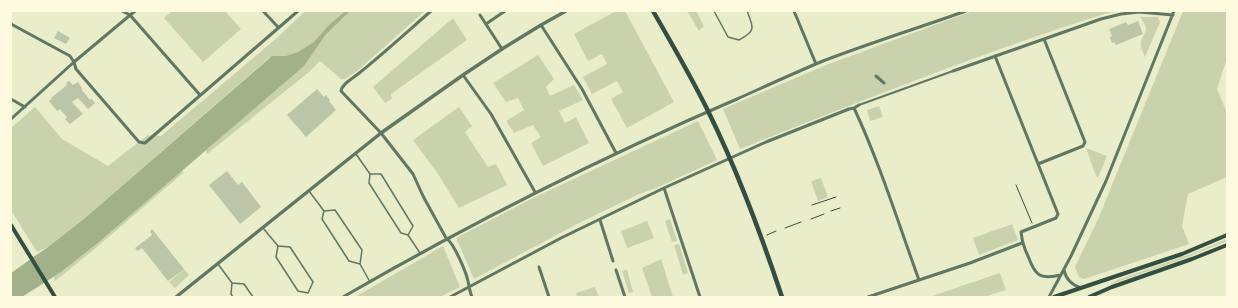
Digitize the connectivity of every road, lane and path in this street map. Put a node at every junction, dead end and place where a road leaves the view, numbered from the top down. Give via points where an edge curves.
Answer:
1 (122, 11) edge
2 (135, 11) edge
3 (263, 11) edge
4 (298, 11) edge
5 (431, 11) edge
6 (505, 11) edge
7 (566, 11) edge
8 (653, 11) edge
9 (714, 11) edge
10 (747, 11) edge
11 (794, 11) edge
12 (966, 11) edge
13 (1173, 13) edge
14 (130, 15) junction
15 (480, 16) dead end
16 (11, 24) edge
17 (486, 24) junction
18 (541, 25) junction
19 (278, 27) junction
20 (1044, 39) junction
21 (502, 49) junction
22 (994, 56) junction
23 (74, 62) junction
24 (816, 64) junction
25 (953, 71) joint
26 (463, 75) junction
27 (876, 76) dead end
28 (884, 83) dead end
29 (200, 95) junction
30 (11, 99) edge
31 (859, 105) joint
32 (25, 107) junction
33 (854, 108) junction
34 (708, 111) junction
35 (11, 119) edge
36 (382, 133) junction
37 (616, 153) junction
38 (356, 154) junction
39 (730, 159) junction
40 (1038, 164) junction
41 (370, 174) junction
42 (1016, 184) dead end
43 (664, 188) junction
44 (309, 191) junction
45 (535, 192) junction
46 (836, 197) dead end
47 (812, 205) dead end
48 (840, 208) dead end
49 (324, 211) junction
50 (831, 211) dead end
51 (824, 214) dead end
52 (811, 219) dead end
53 (600, 220) junction
54 (801, 222) dead end
55 (11, 225) edge
56 (1034, 226) junction
57 (263, 228) junction
58 (785, 228) dead end
59 (776, 231) dead end
60 (408, 235) junction
61 (1227, 235) edge
62 (446, 238) junction
63 (762, 238) junction
64 (1022, 244) junction
65 (1227, 245) edge
66 (278, 246) junction
67 (534, 252) junction
68 (420, 253) junction
69 (536, 258) dead end
70 (613, 261) dead end
71 (218, 264) junction
72 (360, 264) junction
73 (539, 267) dead end
74 (616, 270) dead end
75 (1064, 270) junction
76 (1061, 275) junction
77 (919, 280) junction
78 (370, 282) junction
79 (232, 283) junction
80 (468, 287) junction
81 (1081, 288) junction
82 (308, 293) junction
83 (55, 297) edge
84 (176, 297) edge
85 (233, 297) edge
86 (253, 297) edge
87 (310, 297) edge
88 (344, 297) edge
89 (450, 297) edge
90 (472, 297) edge
91 (549, 297) edge
92 (625, 297) edge
93 (700, 297) edge
94 (782, 297) edge
95 (868, 297) edge
96 (1049, 297) edge
97 (1054, 297) edge
98 (1088, 297) edge

1 - 14 street
2 - 14 street
3 - 19 street
4 - 19 street
5 - 36 street via 341,88 341,91
6 - 17 street
7 - 18 street
8 - 34 main road
9 - 10 lane via 728,37 739,40 752,30
11 - 24 street
12 - 24 street
13 - 20 street via 1121,14
13 - 75 street via 1106,181
14 - 23 street
14 - 29 street
15 - 17 street
16 - 23 street via 70,56
17 - 21 street
18 - 21 street
18 - 37 street via 582,89
19 - 29 street
20 - 22 street
20 - 40 street via 1085,142 1083,146
21 - 26 street
22 - 25 street
22 - 40 street
23 - 29 street via 76,69 138,142 145,143
23 - 32 street
24 - 34 street
25 - 31 street
26 - 36 street
26 - 45 street via 491,114
27 - 28 street
30 - 32 street
31 - 33 street
32 - 35 street
33 - 39 street via 848,108
33 - 77 street via 866,133
34 - 37 street
34 - 39 main road
36 - 38 street
36 - 62 street via 413,174
37 - 45 street
38 - 41 lane
38 - 44 street
39 - 43 street
39 - 63 main road
40 - 56 street via 1058,214 1056,218
41 - 60 lane via 369,183 401,233
41 - 60 lane via 381,174 413,226
42 - 56 path
43 - 53 street
43 - 93 street
44 - 49 lane
44 - 57 street
45 - 62 street
46 - 47 path
48 - 50 path
49 - 72 lane via 322,219 349,261
49 - 72 lane via 335,210 362,250
51 - 52 path
53 - 67 street
53 - 70 street
54 - 58 path
55 - 83 main road
56 - 64 street via 1021,232
57 - 66 lane
57 - 71 street
59 - 63 path
60 - 68 lane
61 - 81 main road via 1182,254
62 - 68 street
62 - 80 street via 455,248
63 - 94 main road
64 - 76 street via 1036,272 1045,276
64 - 77 street
65 - 98 main road
66 - 82 lane via 276,257 298,291
66 - 82 lane via 290,247 313,282
67 - 69 street
67 - 80 street
68 - 78 street
71 - 79 lane
71 - 84 street
72 - 78 lane
73 - 91 street
74 - 92 street
75 - 76 street
75 - 81 street via 1070,283
76 - 96 street
77 - 95 street
78 - 88 street
79 - 85 lane
79 - 86 lane via 244,284
80 - 89 street
80 - 90 street
81 - 97 main road
82 - 87 lane

